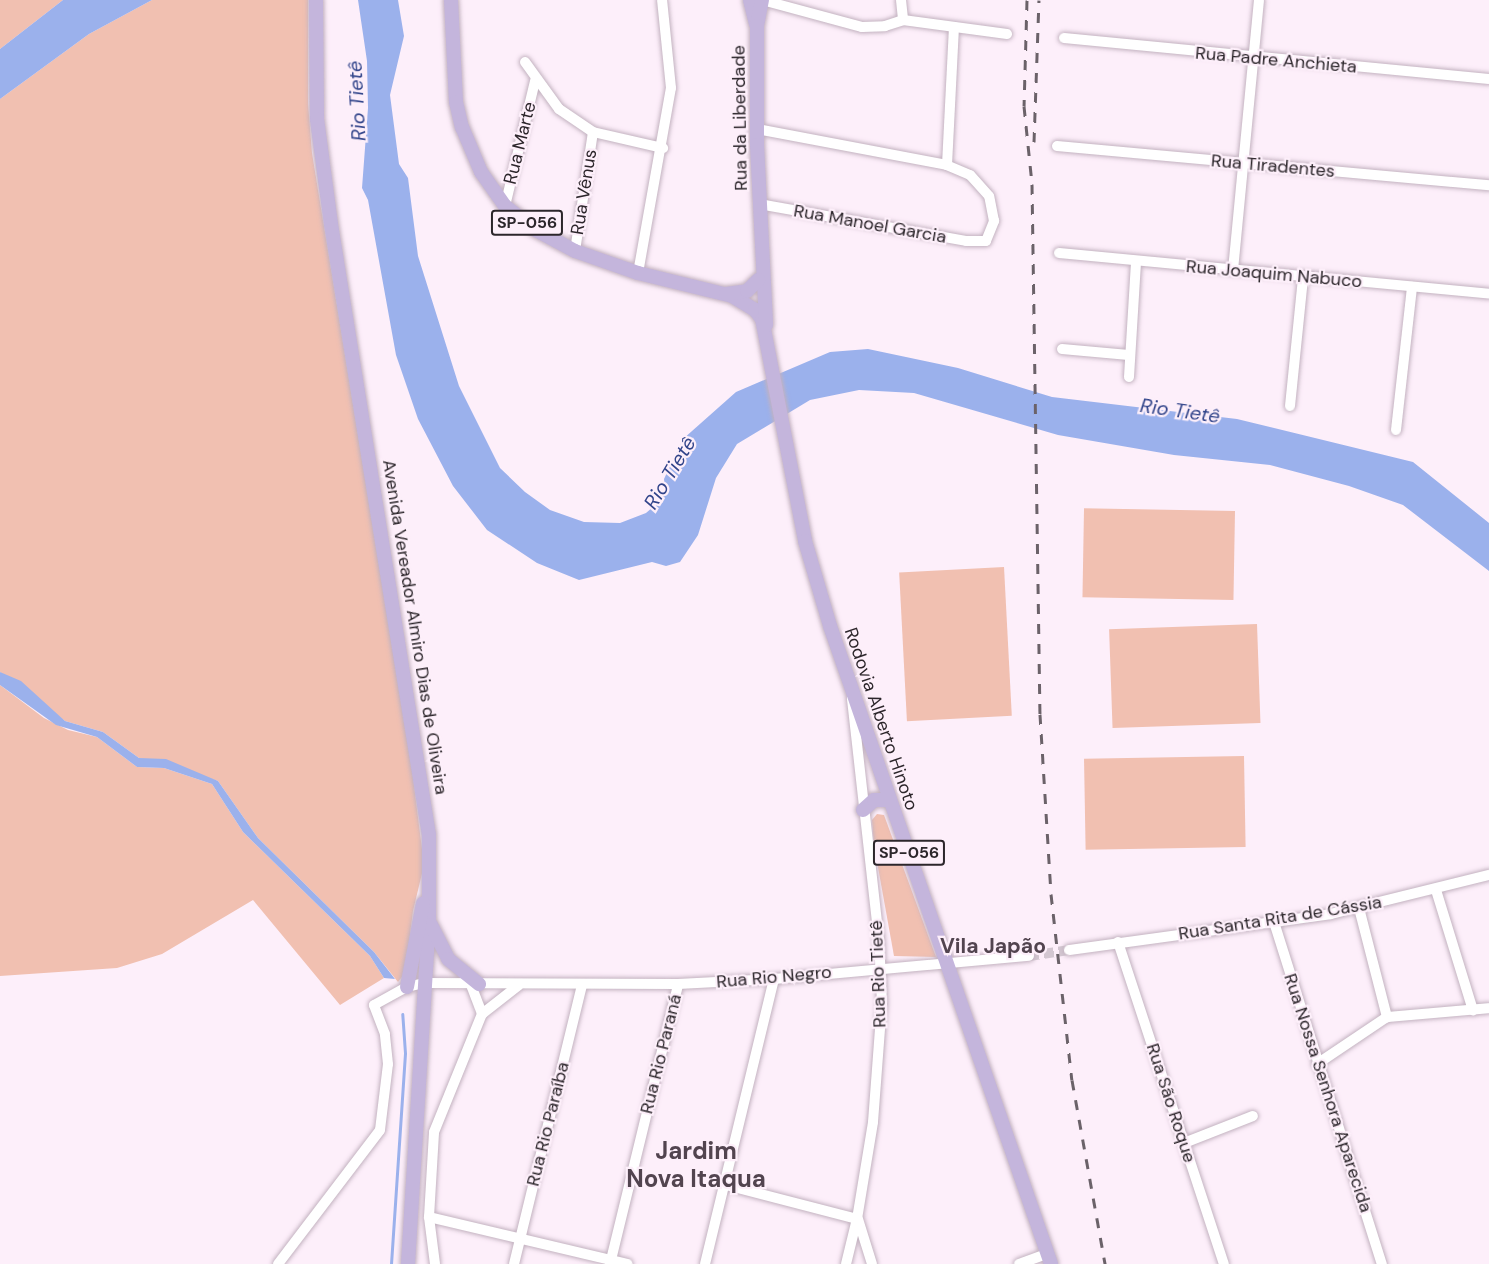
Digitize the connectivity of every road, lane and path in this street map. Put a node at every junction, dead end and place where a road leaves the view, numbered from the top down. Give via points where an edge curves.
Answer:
1 (316, 0) edge
2 (451, 0) edge
3 (662, 0) edge
4 (750, 0) edge
5 (762, 0) edge
6 (901, 0) edge
7 (1259, 0) edge
8 (903, 20) junction
9 (757, 26) junction
10 (954, 27) junction
11 (1007, 34) dead end
12 (1064, 38) dead end
13 (1253, 58) junction
14 (525, 62) dead end
15 (1489, 79) edge
16 (535, 81) junction
17 (757, 129) junction
18 (593, 132) junction
19 (1057, 146) dead end
20 (663, 148) junction
21 (1241, 163) junction
22 (947, 165) junction
23 (1489, 185) edge
24 (759, 204) junction
25 (505, 206) junction
26 (760, 235) junction
27 (575, 251) junction
28 (1059, 253) dead end
29 (1136, 261) junction
30 (1233, 270) junction
31 (638, 273) junction
32 (1302, 277) junction
33 (758, 280) junction
34 (1412, 287) junction
35 (725, 294) junction
36 (1489, 294) edge
37 (755, 309) junction
38 (766, 328) junction
39 (1062, 349) dead end
40 (768, 350) junction
41 (1129, 355) junction
42 (1129, 377) dead end
43 (1290, 406) dead end
44 (1396, 430) dead end
45 (850, 682) junction
46 (890, 800) junction
47 (862, 810) junction
48 (430, 866) junction
49 (1489, 875) edge
50 (1436, 890) junction
51 (1359, 908) junction
52 (429, 920) junction
53 (1274, 922) junction
54 (1119, 942) junction
55 (1069, 950) tunnel mouth
56 (1029, 956) tunnel mouth
57 (949, 965) junction
58 (881, 968) junction
59 (774, 979) junction
60 (424, 983) junction
61 (475, 984) junction
62 (582, 984) junction
63 (678, 984) junction
64 (519, 985) junction
65 (407, 987) junction
66 (1489, 1008) edge
67 (1473, 1010) junction
68 (482, 1014) junction
69 (1387, 1017) junction
70 (1317, 1064) junction
71 (1253, 1116) dead end
72 (1184, 1143) junction
73 (726, 1185) junction
74 (429, 1217) junction
75 (858, 1219) junction
76 (520, 1238) junction
77 (1049, 1259) edge
78 (611, 1262) edge
79 (278, 1264) edge
80 (408, 1264) edge
81 (435, 1264) edge
82 (514, 1264) edge
83 (628, 1264) edge
84 (705, 1264) edge
85 (846, 1264) edge
86 (872, 1264) edge
87 (1019, 1264) edge
88 (1224, 1264) edge
89 (1382, 1264) edge

1 - 48 main road, Avenida Vereador Almiro Dias de Oliveira via 317,119 427,809
2 - 25 main road, SP-056 via 456,102 462,127 482,172
3 - 20 street via 671,69
4 - 9 main road
5 - 8 street via 862,27
5 - 9 main road, Rua da Liberdade
6 - 8 street
7 - 13 street
8 - 10 street
9 - 17 main road, Rua da Liberdade
10 - 11 street
10 - 22 street
12 - 13 street, Rua Padre Anchieta
13 - 15 street, Rua Padre Anchieta
13 - 21 street
14 - 16 street
16 - 18 street via 559,109
16 - 25 street, Rua Marte
17 - 22 street
17 - 24 main road, Rua da Liberdade
18 - 20 street
18 - 27 street, Rua Vênus
19 - 21 street, Rua Tiradentes
20 - 31 street
21 - 23 street, Rua Tiradentes
21 - 30 street
22 - 24 street, Rua Manoel Garcia via 970,175 988,196 993,208 993,230 980,243
24 - 26 main road, Rua da Liberdade
25 - 27 main road, SP-056 via 536,230
26 - 33 main road, Rua da Liberdade
26 - 38 main road, Rua da Liberdade
27 - 31 main road, SP-056
28 - 29 street, Rua Joaquim Nabuco
29 - 30 street, Rua Joaquim Nabuco
29 - 41 street
30 - 32 street, Rua Joaquim Nabuco
31 - 35 main road, SP-056
32 - 34 street, Rua Joaquim Nabuco
32 - 43 street
33 - 35 main road via 747,291
33 - 37 main road, Rua da Liberdade
34 - 36 street, Rua Joaquim Nabuco
34 - 44 street
35 - 37 main road, SP-056
37 - 38 main road, Rodovia Alberto Hinoto / SP-056
37 - 40 main road, Rodovia Alberto Hinoto / SP-056
38 - 40 main road, Rodovia Alberto Hinoto / SP-056
39 - 41 street
40 - 45 main road, Rodovia Alberto Hinoto / SP-056 via 782,438 807,550
41 - 42 street
45 - 46 main road, Rodovia Alberto Hinoto / SP-056
45 - 47 street, Rua Rio Tietê
46 - 47 main road via 874,800
46 - 57 main road, Rodovia Alberto Hinoto / SP-056
47 - 58 street, Rua Rio Tietê
48 - 52 main road, Avenida Vereador Almiro Dias de Oliveira
48 - 65 main road
49 - 50 street, Rua Santa Rita de Cássia
50 - 51 street, Rua Santa Rita de Cássia
50 - 67 street
51 - 53 street, Rua Santa Rita de Cássia
51 - 69 street
52 - 60 main road, Avenida Vereador Almiro Dias de Oliveira
52 - 61 main road via 448,959
53 - 54 street, Rua Santa Rita de Cássia
53 - 70 street, Rua Nossa Senhora Aparecida
54 - 55 street, Rua Santa Rita de Cássia
54 - 72 street, Rua São Roque
56 - 57 street, Rua Rio Negro
57 - 58 street, Rua Rio Negro
57 - 77 main road, Rodovia Alberto Hinoto / SP-056
58 - 59 street, Rua Rio Negro
58 - 75 street, Rua Rio Tietê via 876,1092
59 - 63 street, Rua Rio Negro
59 - 73 street
60 - 61 street, Rua Rio Negro
60 - 65 street, Rua Rio Negro
60 - 80 main road, Avenida Vereador Almiro Dias de Oliveira
61 - 64 street, Rua Rio Negro
61 - 68 street
62 - 63 street, Rua Rio Negro
62 - 64 street, Rua Rio Negro
62 - 76 street, Rua Rio Paraíba
63 - 78 street, Rua Rio Paraná
64 - 68 street
65 - 79 street, Rua Rio Negro via 374,1005 385,1034 388,1065 380,1130
66 - 67 street
67 - 69 street
68 - 74 street via 434,1132
69 - 70 street
70 - 89 street, Rua Nossa Senhora Aparecida
71 - 72 street
72 - 88 street, Rua São Roque
73 - 75 street
73 - 84 street
74 - 76 street
74 - 81 street
75 - 85 street, Rua Rio Tietê
75 - 86 street
76 - 78 street
76 - 82 street, Rua Rio Paraíba
77 - 87 street
78 - 83 street

